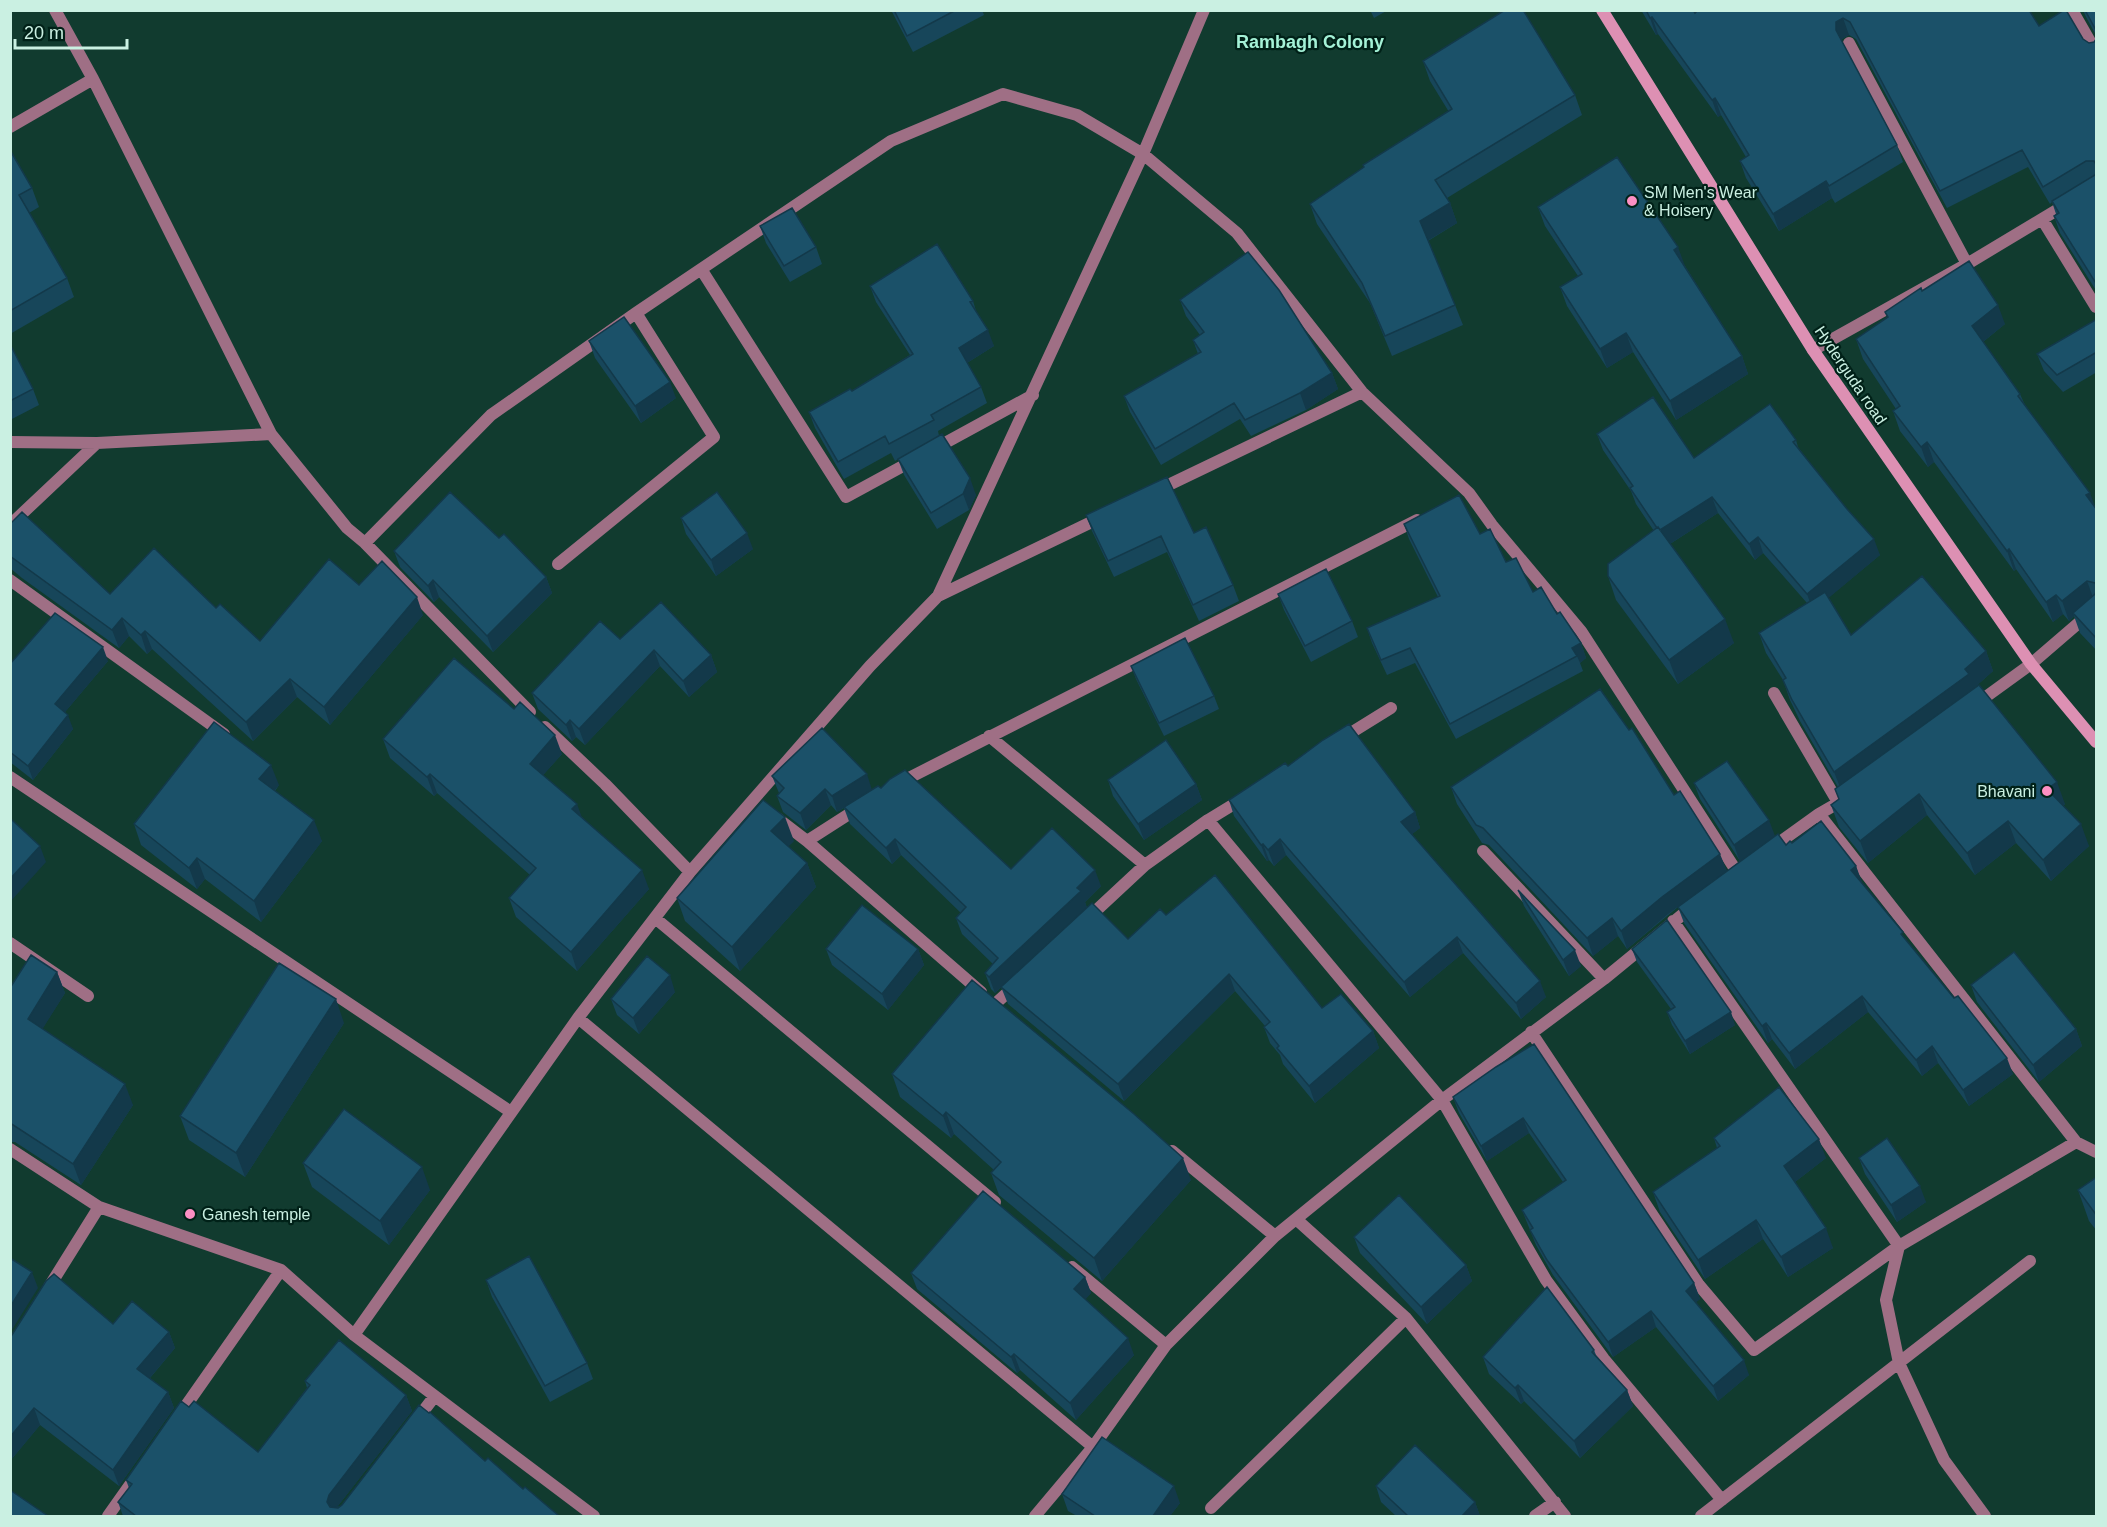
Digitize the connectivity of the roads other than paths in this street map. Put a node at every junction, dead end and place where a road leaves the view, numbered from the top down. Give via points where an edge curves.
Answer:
1 (55, 10) edge
2 (1204, 10) edge
3 (1602, 10) edge
4 (2072, 10) edge
5 (1849, 43) edge
6 (2097, 52) edge
7 (93, 79) junction
8 (10, 127) edge
9 (1143, 154) junction
10 (2078, 197) edge
11 (2042, 219) junction
12 (1967, 264) junction
13 (701, 269) junction
14 (2097, 307) edge
15 (636, 313) junction
16 (1813, 350) junction
17 (1362, 392) junction
18 (1033, 395) junction
19 (271, 434) junction
20 (10, 442) edge
21 (97, 443) junction
22 (1150, 494) edge
23 (1118, 509) edge
24 (1426, 515) edge
25 (10, 525) edge
26 (365, 543) junction
27 (558, 564) dead end
28 (10, 580) edge
29 (938, 596) junction
30 (2097, 608) edge
31 (2031, 664) junction
32 (1774, 693) dead end
33 (1391, 708) dead end
34 (1964, 713) edge
35 (989, 736) junction
36 (230, 738) edge
37 (2097, 742) edge
38 (1330, 746) edge
39 (10, 777) edge
40 (1259, 789) edge
41 (1858, 790) edge
42 (1839, 804) junction
43 (762, 806) junction
44 (1819, 814) junction
45 (1208, 820) junction
46 (807, 841) junction
47 (1483, 851) edge
48 (1145, 865) junction
49 (690, 872) junction
50 (1701, 900) edge
51 (655, 918) junction
52 (1673, 921) junction
53 (1078, 927) edge
54 (10, 943) edge
55 (1028, 974) edge
56 (1604, 979) junction
57 (88, 996) dead end
58 (578, 1018) junction
59 (1531, 1032) junction
60 (1442, 1100) junction
61 (511, 1112) junction
62 (2076, 1142) junction
63 (1167, 1146) edge
64 (10, 1149) edge
65 (2097, 1152) edge
66 (99, 1207) junction
67 (1002, 1208) edge
68 (1296, 1219) junction
69 (1275, 1236) junction
70 (1899, 1246) junction
71 (1066, 1261) edge
72 (2030, 1262) dead end
73 (280, 1270) junction
74 (42, 1298) edge
75 (1406, 1318) junction
76 (354, 1335) junction
77 (1166, 1345) junction
78 (1899, 1363) junction
79 (434, 1397) junction
80 (168, 1431) edge
81 (406, 1434) edge
82 (1093, 1446) junction
83 (141, 1469) edge
84 (1722, 1500) junction
85 (1555, 1502) junction
86 (1211, 1508) dead end
87 (108, 1516) edge
88 (594, 1516) edge
89 (1035, 1516) edge
90 (1535, 1516) edge
91 (1565, 1516) edge
92 (1701, 1516) edge
93 (1985, 1516) edge

1 - 7 street
2 - 9 street
3 - 16 street, Hyderguda road
4 - 6 street
5 - 12 street
7 - 8 street
7 - 19 street
9 - 13 street via 1077,115 1003,94 891,141
9 - 17 street via 1237,233
9 - 18 street
10 - 11 street
11 - 12 street
11 - 14 street
12 - 16 street
13 - 15 street
13 - 18 street via 846,496
15 - 26 street via 492,415
15 - 27 street via 714,437
16 - 31 street, Hyderguda road
17 - 22 street
17 - 44 street via 1492,525 1581,631 1742,869
18 - 29 street
19 - 21 street
19 - 26 street via 347,528
20 - 21 street
21 - 25 street
23 - 29 street
24 - 35 street
26 - 49 street
28 - 36 street
29 - 43 street via 870,666
30 - 31 street
31 - 34 street
31 - 37 street, Hyderguda road
32 - 42 street
33 - 38 street
35 - 46 street via 879,795
35 - 48 street
39 - 61 street
40 - 45 street
41 - 42 street
42 - 44 street
43 - 46 street
43 - 49 street
44 - 62 street
45 - 48 street
45 - 60 street
46 - 55 street via 999,1008
47 - 56 street
48 - 53 street
49 - 51 street
50 - 52 street
51 - 58 street
51 - 67 street
52 - 56 street
52 - 70 street
54 - 57 street
56 - 59 street
58 - 61 street
58 - 82 street
59 - 60 street
59 - 70 street via 1699,1285 1754,1350
60 - 68 street
60 - 84 street via 1546,1280 1604,1359
61 - 76 street
62 - 65 street
62 - 70 street
63 - 69 street
64 - 66 street
66 - 73 street
66 - 74 street
68 - 69 street
68 - 75 street
69 - 77 street
70 - 78 street via 1886,1300
71 - 77 street
72 - 78 street
73 - 76 street
73 - 80 street
75 - 85 street
75 - 86 street
76 - 79 street
77 - 82 street
78 - 84 street
78 - 93 street via 1944,1460
79 - 81 street
79 - 88 street
82 - 89 street
83 - 87 street
84 - 92 street
85 - 90 street
85 - 91 street

